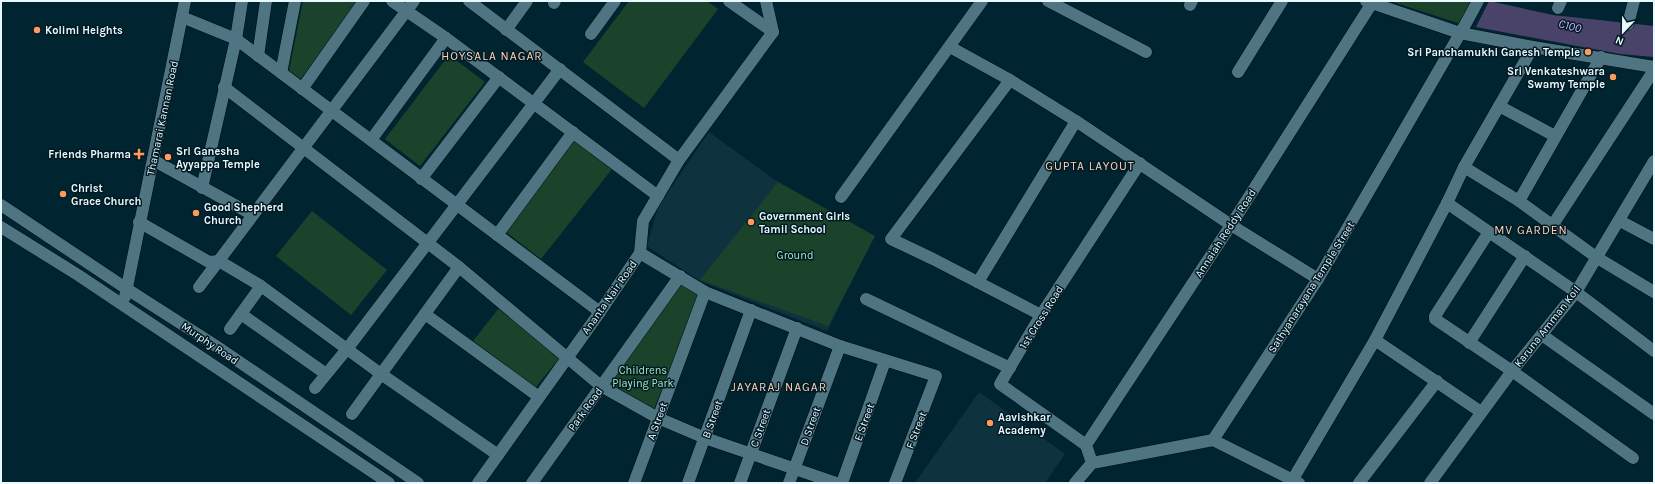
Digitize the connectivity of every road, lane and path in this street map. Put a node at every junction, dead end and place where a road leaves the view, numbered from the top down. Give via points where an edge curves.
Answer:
1 (185, 1) edge
2 (242, 1) edge
3 (266, 1) edge
4 (295, 1) edge
5 (364, 1) edge
6 (392, 1) edge
7 (468, 1) edge
8 (527, 1) edge
9 (615, 1) edge
10 (729, 1) edge
11 (982, 1) edge
12 (1048, 1) edge
13 (1282, 1) edge
14 (1478, 1) edge
15 (1634, 1) edge
16 (1369, 2) edge
17 (769, 3) edge
18 (410, 6) edge
19 (182, 17) junction
20 (1628, 24) dead end
21 (1463, 29) junction
22 (506, 30) junction
23 (773, 32) junction
24 (590, 34) dead end
25 (446, 38) junction
26 (236, 39) junction
27 (950, 47) junction
28 (1533, 47) junction
29 (1146, 52) dead end
30 (258, 56) junction
31 (1601, 57) junction
32 (1654, 68) edge
33 (560, 69) junction
34 (1238, 72) dead end
35 (281, 73) junction
36 (499, 77) junction
37 (1010, 80) junction
38 (224, 87) junction
39 (302, 89) junction
40 (534, 103) junction
41 (1499, 106) junction
42 (331, 111) junction
43 (1076, 121) junction
44 (573, 132) junction
45 (1555, 136) junction
46 (370, 140) junction
47 (304, 148) junction
48 (153, 160) junction
49 (680, 160) junction
50 (1654, 162) edge
51 (1140, 163) junction
52 (1464, 167) junction
53 (421, 178) junction
54 (1650, 181) edge
55 (202, 188) junction
56 (658, 196) junction
57 (841, 197) dead end
58 (1518, 201) junction
59 (1447, 204) junction
60 (1, 205) edge
61 (457, 205) junction
62 (253, 215) junction
63 (1620, 221) junction
64 (139, 222) junction
65 (1231, 225) junction
66 (1552, 226) junction
67 (2, 230) edge
68 (1489, 232) junction
69 (497, 235) junction
70 (1654, 239) edge
71 (428, 243) junction
72 (640, 253) junction
73 (1525, 256) junction
74 (1596, 257) junction
75 (218, 261) junction
76 (459, 267) junction
77 (680, 276) junction
78 (1318, 279) junction
79 (978, 282) junction
80 (261, 286) junction
81 (199, 287) dead end
82 (127, 289) junction
83 (705, 292) junction
84 (1576, 292) junction
85 (1654, 292) edge
86 (866, 299) dead end
87 (123, 306) junction
88 (751, 310) junction
89 (600, 312) junction
90 (241, 314) junction
91 (425, 314) junction
92 (1041, 315) junction
93 (797, 328) junction
94 (230, 329) dead end
95 (1542, 335) junction
96 (1375, 340) junction
97 (1469, 343) junction
98 (840, 346) junction
99 (347, 349) junction
100 (1654, 351) edge
101 (567, 357) junction
102 (886, 361) junction
103 (1010, 368) junction
104 (1512, 371) junction
105 (326, 374) junction
106 (381, 374) junction
107 (1437, 381) junction
108 (601, 386) junction
109 (315, 388) dead end
110 (539, 397) junction
111 (1481, 412) junction
112 (352, 414) dead end
113 (1654, 414) edge
114 (658, 418) junction
115 (705, 438) junction
116 (1213, 440) junction
117 (1086, 445) junction
118 (751, 454) junction
119 (498, 455) junction
120 (1633, 458) dead end
121 (1092, 463) junction
122 (795, 468) junction
123 (1296, 481) edge
124 (389, 483) edge
125 (418, 483) edge
126 (478, 483) edge
127 (532, 483) edge
128 (634, 483) edge
129 (688, 483) edge
130 (740, 483) edge
131 (789, 483) edge
132 (836, 483) edge
133 (842, 483) edge
134 (895, 483) edge
135 (1075, 483) edge
136 (1359, 483) edge
137 (1430, 483) edge

1 - 19 street, Thamarai Kannan Road
2 - 26 street
3 - 30 street
4 - 35 street
5 - 39 street
6 - 18 street
7 - 22 street
8 - 22 street
9 - 24 street
10 - 23 street
11 - 27 street
12 - 29 street
13 - 34 street
14 - 21 street, Sathyanarayana Temple Street
15 - 20 street
16 - 21 street
16 - 65 street, Annaiah Reddy Road
17 - 23 street
18 - 25 street
18 - 42 street
19 - 26 street
19 - 48 street, Thamarai Kannan Road
21 - 28 street
21 - 78 street, Sathyanarayana Temple Street
22 - 33 street
23 - 49 street, Ananta Nair Road
25 - 36 street
25 - 46 street
26 - 30 street
26 - 38 street
27 - 37 street
27 - 57 street
28 - 31 street
28 - 41 street
30 - 35 street
31 - 32 street
31 - 45 street
32 - 66 street
33 - 40 street
33 - 49 street
35 - 39 street
36 - 40 street
36 - 53 street
37 - 43 street
37 - 79 street via 891,239
38 - 47 street
38 - 55 street
39 - 42 street
40 - 44 street
40 - 61 street
41 - 45 street
41 - 52 street
42 - 46 street
42 - 47 street
43 - 51 street
43 - 79 street
44 - 56 street
44 - 69 street
45 - 58 street
46 - 53 street
47 - 62 street
47 - 71 street
48 - 55 street
48 - 64 street, Thamarai Kannan Road
49 - 56 street, Ananta Nair Road
50 - 54 street, Karuna Amman Koil
51 - 65 street
51 - 92 street, 1st Cross Road
52 - 58 street
52 - 59 street
53 - 61 street
54 - 63 street, Karuna Amman Koil
55 - 62 street
56 - 72 street, Ananta Nair Road via 643,221
58 - 66 street
59 - 68 street
59 - 96 street
60 - 82 street, Murphy Road
61 - 69 street
61 - 71 street
62 - 75 street
63 - 70 street
63 - 74 street, Karuna Amman Koil
64 - 75 street via 209,262
64 - 82 street, Thamarai Kannan Road
65 - 78 street
65 - 117 street, Annaiah Reddy Road
66 - 74 street
67 - 87 street, Murphy Road
68 - 73 street
68 - 97 street via 1434,317
69 - 89 street
71 - 76 street
71 - 99 street
72 - 77 street
72 - 89 street, Ananta Nair Road
73 - 84 street
73 - 97 street
74 - 84 street, Karuna Amman Koil
74 - 85 street
75 - 80 street
75 - 81 street
76 - 91 street
76 - 101 street
77 - 83 street
77 - 108 street, Park Road
78 - 116 street, Sathyanarayana Temple Street
79 - 92 street
80 - 90 street
80 - 99 street
82 - 87 street, Thamarai Kannan Road
82 - 125 street, Murphy Road
83 - 88 street
83 - 114 street, A Street
84 - 95 street, Karuna Amman Koil
84 - 100 street
86 - 103 street
87 - 124 street, Murphy Road
88 - 93 street
88 - 115 street, B Street
89 - 101 street, Ananta Nair Road
90 - 94 street
90 - 105 street
91 - 106 street
91 - 110 street
92 - 103 street, 1st Cross Road
93 - 98 street
93 - 118 street, C Street
95 - 104 street, Karuna Amman Koil
95 - 113 street
96 - 107 street
96 - 123 street
97 - 104 street
98 - 102 street
98 - 122 street, D Street
99 - 105 street
99 - 106 street
101 - 108 street
101 - 110 street, Ananta Nair Road
102 - 133 street, E Street
102 - 134 street, F Street via 936,376
103 - 117 street, 1st Cross Road via 1000,384
104 - 111 street, Karuna Amman Koil
104 - 120 street
105 - 109 street
106 - 112 street
106 - 119 street
107 - 111 street
107 - 136 street
108 - 114 street
108 - 127 street, Park Road
110 - 119 street, Ananta Nair Road
111 - 137 street, Karuna Amman Koil
114 - 115 street
114 - 128 street, A Street
115 - 118 street
115 - 129 street, B Street
116 - 121 street
116 - 123 street
117 - 121 street
118 - 122 street
118 - 130 street, C Street
119 - 126 street, Ananta Nair Road
121 - 135 street
122 - 131 street, D Street
122 - 132 street

